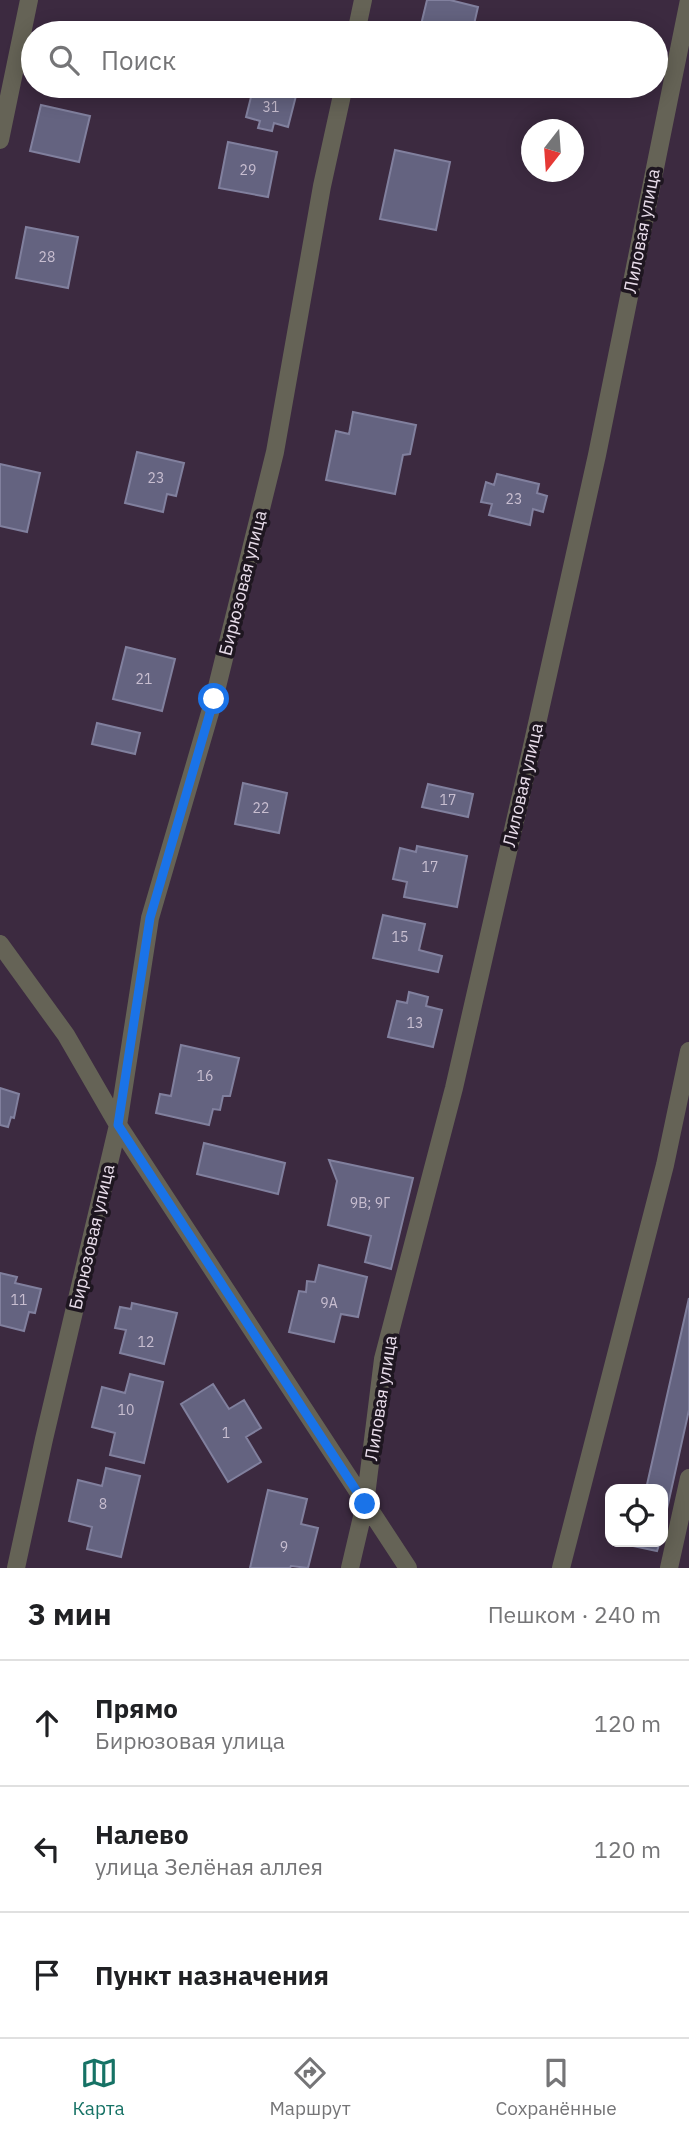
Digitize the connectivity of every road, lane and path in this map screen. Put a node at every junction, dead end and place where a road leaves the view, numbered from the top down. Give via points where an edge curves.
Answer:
1 (29, 0) edge
2 (363, 0) edge
3 (689, 0) edge
4 (25, 21) edge
5 (359, 21) edge
6 (21, 39) edge
7 (341, 98) edge
8 (0, 140) edge
9 (0, 944) edge
10 (689, 1051) edge
11 (118, 1125) junction
12 (689, 1478) edge
13 (365, 1504) junction
14 (16, 1568) edge
15 (350, 1568) edge
16 (408, 1568) edge
17 (561, 1568) edge
18 (669, 1568) edge

1 - 4 street
2 - 5 street
3 - 13 street, Лиловая улица via 597,455 521,795 454,1088 383,1359
6 - 8 street
7 - 11 street, Бирюзовая улица via 275,452 214,699 150,918
9 - 11 street via 66,1035
10 - 17 street via 665,1165
11 - 13 street
11 - 14 street, Бирюзовая улица
12 - 18 street
13 - 15 street, Лиловая улица
13 - 16 street

